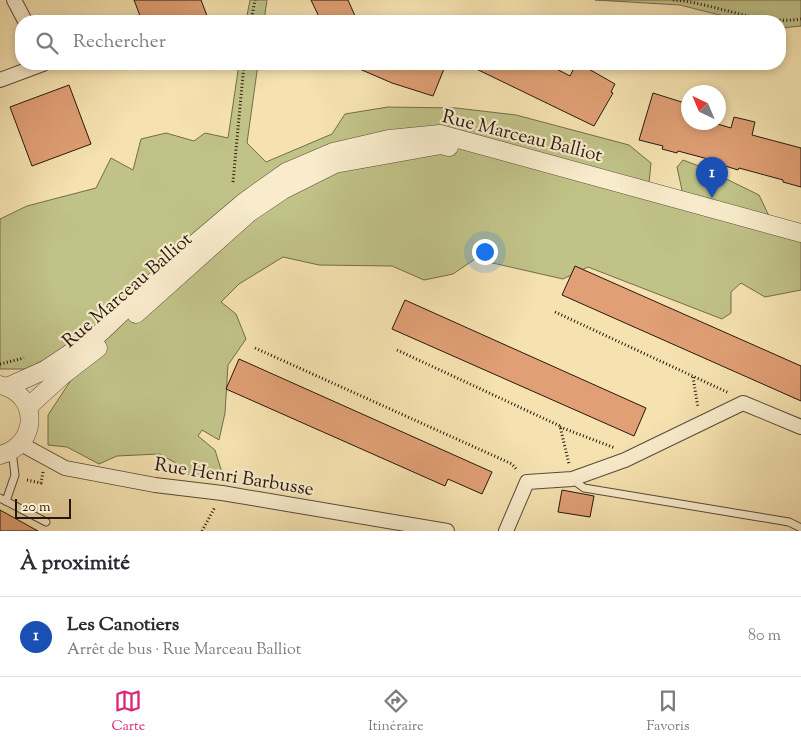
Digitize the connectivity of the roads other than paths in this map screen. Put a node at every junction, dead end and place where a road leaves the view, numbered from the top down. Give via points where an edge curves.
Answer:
1 (14, 0) edge
2 (22, 15) edge
3 (26, 70) edge
4 (0, 80) edge
5 (801, 233) edge
6 (801, 244) edge
7 (3, 386) edge
8 (28, 407) junction
9 (801, 427) edge
10 (11, 450) edge
11 (572, 479) junction
12 (3, 500) edge
13 (46, 522) dead end
14 (801, 528) edge
15 (447, 531) edge
16 (506, 531) edge

1 - 2 street
3 - 4 street
5 - 7 street, Rue Marceau Balliot via 440,134 389,139 333,152 286,172 192,246 99,334 45,370
6 - 8 street, Rue Marceau Balliot via 441,145 335,164 283,190 249,213
7 - 8 street via 16,391
8 - 10 street via 30,426
9 - 11 street via 743,403 625,460
10 - 12 lane via 15,475
10 - 15 street, Rue Henri Barbusse via 74,469 156,485
11 - 14 lane via 584,488 789,522
11 - 16 street via 526,482
12 - 13 lane

